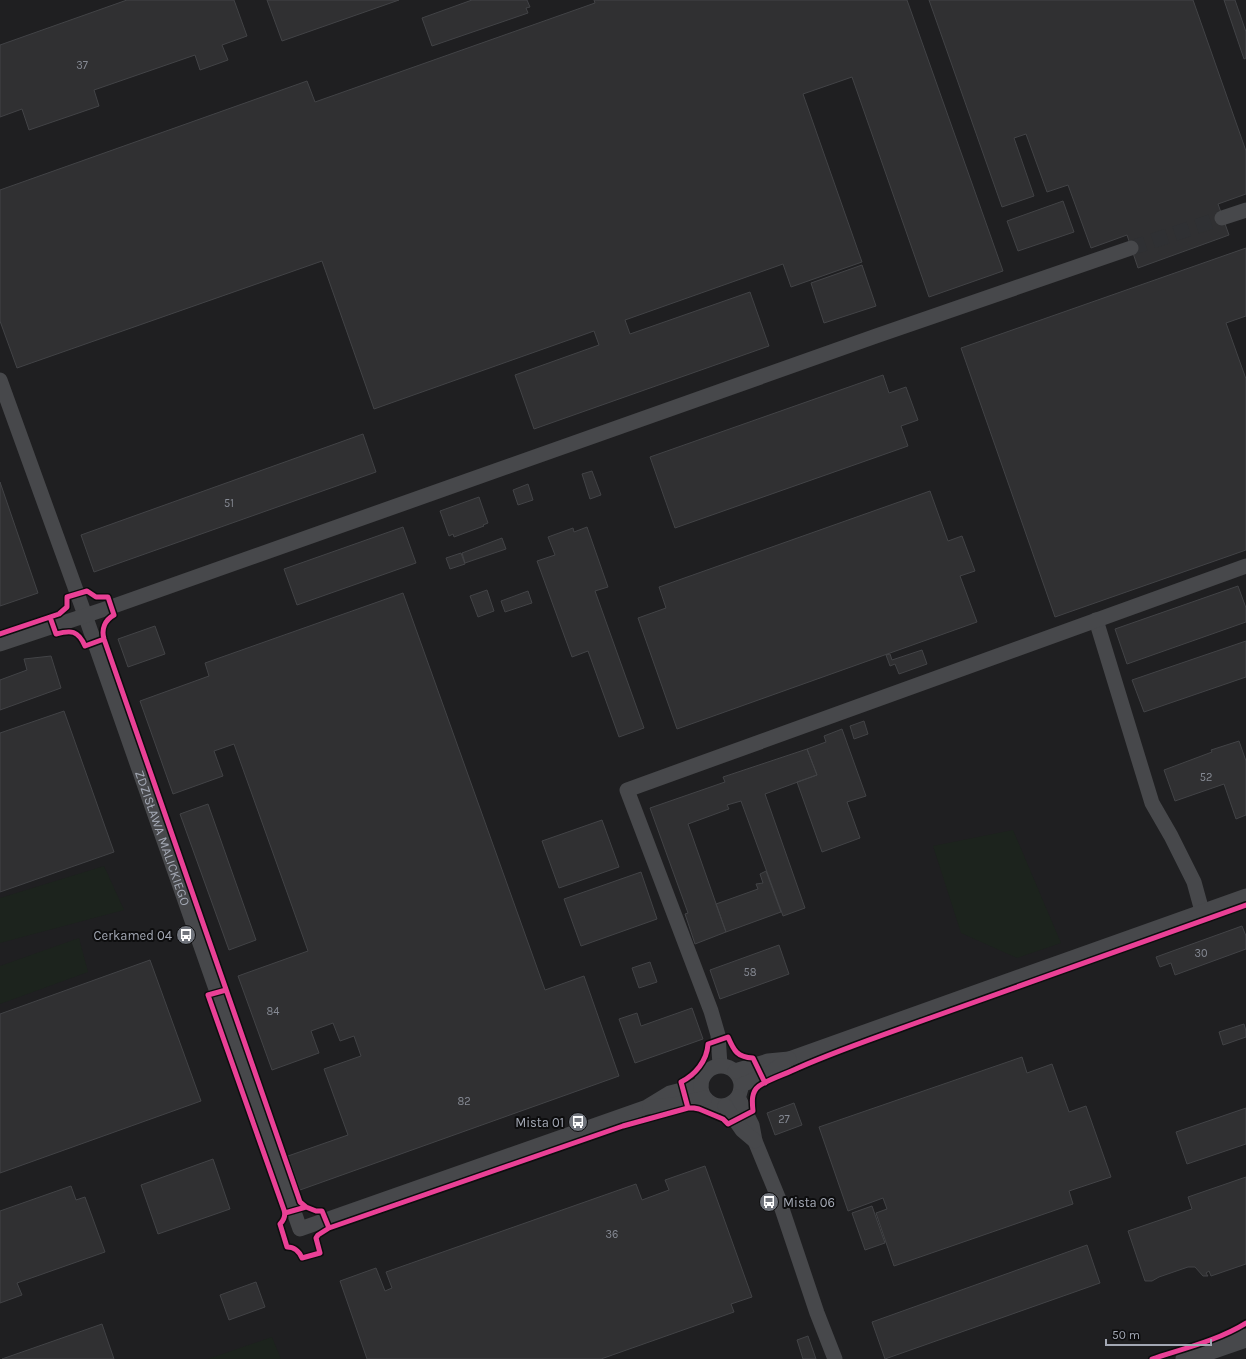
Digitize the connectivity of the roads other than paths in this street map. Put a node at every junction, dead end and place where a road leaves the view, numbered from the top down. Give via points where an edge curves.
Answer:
1 (1246, 210) edge
2 (1222, 218) tunnel mouth
3 (1131, 248) tunnel mouth
4 (0, 380) edge
5 (1246, 566) edge
6 (85, 615) junction
7 (1096, 620) junction
8 (0, 644) edge
9 (1246, 896) edge
10 (1202, 911) junction
11 (789, 1059) junction
12 (720, 1065) junction
13 (735, 1071) junction
14 (703, 1091) junction
15 (740, 1091) junction
16 (725, 1106) junction
17 (755, 1141) junction
18 (1246, 1338) edge
19 (835, 1359) edge
20 (1185, 1359) edge

1 - 2 street
3 - 6 street
4 - 6 street
5 - 7 street
6 - 8 street
6 - 14 street, ZDZISŁAWA MALICKIEGO via 300,1229 647,1107 673,1105
7 - 10 street via 1152,803 1194,882
7 - 12 street via 627,790 711,1011 718,1035
9 - 10 street
10 - 11 street
11 - 13 street via 768,1061
11 - 15 street
12 - 13 street
12 - 14 street via 705,1074
13 - 15 street via 739,1075
14 - 16 street via 714,1105
15 - 16 street via 730,1104
15 - 17 street
16 - 17 street via 742,1130
17 - 19 street via 778,1197 811,1315
18 - 20 street

